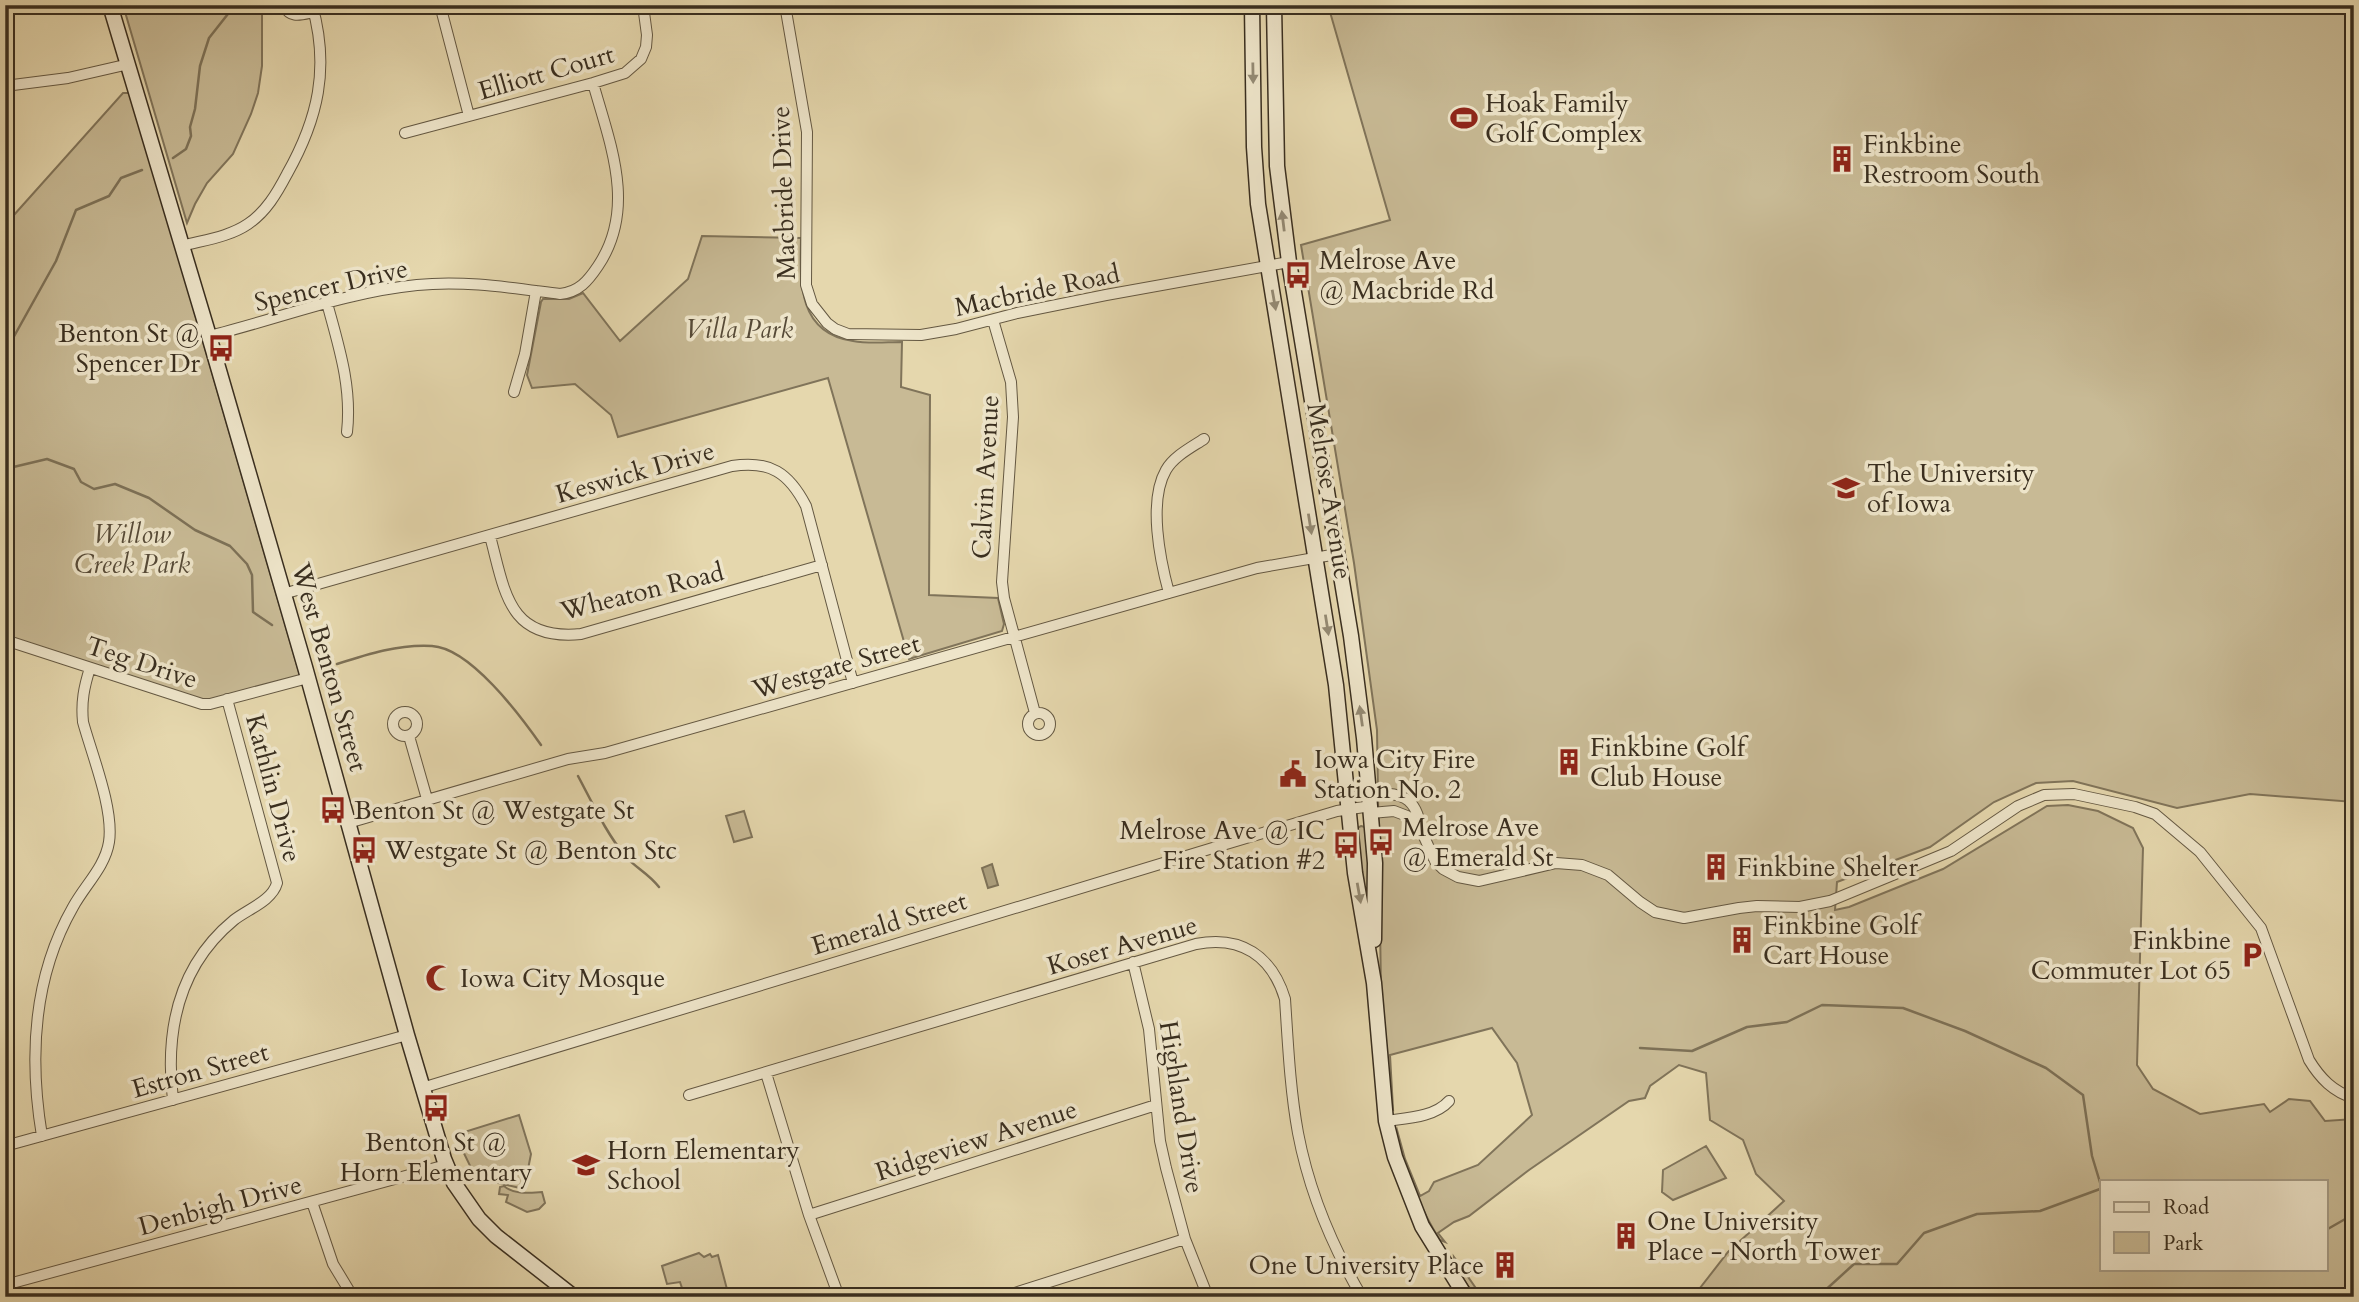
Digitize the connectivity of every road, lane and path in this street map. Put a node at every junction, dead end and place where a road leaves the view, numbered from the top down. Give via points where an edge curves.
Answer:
1 (110, 5) edge
2 (283, 5) edge
3 (440, 5) edge
4 (643, 5) edge
5 (785, 5) edge
6 (1252, 5) edge
7 (1274, 5) edge
8 (313, 9) edge
9 (129, 64) junction
10 (593, 83) junction
11 (5, 86) edge
12 (469, 116) junction
13 (405, 133) dead end
14 (182, 246) junction
15 (1289, 262) junction
16 (1268, 266) junction
17 (536, 291) junction
18 (808, 297) joint
19 (327, 303) junction
20 (993, 320) junction
21 (209, 336) junction
22 (514, 392) dead end
23 (347, 432) dead end
24 (1204, 439) dead end
25 (490, 536) junction
26 (1337, 554) junction
27 (1316, 558) junction
28 (822, 565) junction
29 (1169, 593) junction
30 (284, 594) junction
31 (1014, 637) junction
32 (5, 640) edge
33 (90, 668) junction
34 (307, 678) junction
35 (853, 683) junction
36 (227, 699) junction
37 (1035, 713) dead end
38 (409, 736) dead end
39 (428, 799) junction
40 (1371, 804) junction
41 (1349, 809) junction
42 (348, 823) junction
43 (1421, 830) junction
44 (1133, 962) junction
45 (1374, 983) junction
46 (407, 1035) junction
47 (766, 1073) junction
48 (422, 1088) junction
49 (689, 1095) dead end
50 (2354, 1098) edge
51 (173, 1100) junction
52 (1449, 1101) dead end
53 (1156, 1105) junction
54 (1386, 1122) junction
55 (42, 1136) junction
56 (5, 1146) edge
57 (446, 1165) junction
58 (312, 1202) junction
59 (809, 1215) junction
60 (1185, 1239) junction
61 (5, 1285) edge
62 (353, 1297) edge
63 (574, 1297) edge
64 (839, 1297) edge
65 (1002, 1297) edge
66 (1208, 1297) edge
67 (1362, 1297) edge
68 (1466, 1297) edge

1 - 9 main road, West Benton Street
2 - 8 street via 295,16
3 - 12 street
4 - 10 street, Elliott Court via 647,35 641,59 625,73
5 - 18 street, Macbride Drive via 807,132
6 -> 16 main road, Melrose Avenue via 1254,147
15 -> 7 main road, Melrose Avenue via 1277,166
8 - 14 street via 319,92 309,130 293,163 257,217 232,232
9 - 11 street
9 - 14 main road, West Benton Street
10 - 12 street, Elliott Court
10 - 17 street, Spencer Drive via 618,176 615,228 602,260 582,286 561,293
12 - 13 street, Elliott Court
14 - 21 main road, West Benton Street
15 - 16 street, Macbride Road
15 - 26 main road, Melrose Avenue
16 - 20 street, Macbride Road
16 -> 27 main road, Melrose Avenue
17 - 19 street, Spencer Drive via 437,284 386,289
17 - 22 street
18 - 20 street, Macbride Road via 827,323 848,334 921,335
19 - 21 street, Spencer Drive
19 - 23 street via 346,375
20 - 31 street, Calvin Avenue via 1011,382 1011,454 1002,566
21 - 30 main road, West Benton Street
24 - 29 street via 1176,458 1161,483 1158,551
25 - 28 street, Wheaton Road via 516,612 536,629 562,636
25 - 28 street, Keswick Drive via 732,466 755,464 782,474 799,492
25 - 30 street, Keswick Drive
26 - 27 street, Westgate Street
40 -> 26 main road, Melrose Avenue
27 - 29 street, Westgate Street via 1257,568
27 -> 41 main road, Melrose Avenue
28 - 35 street, Keswick Drive
29 - 31 street, Westgate Street
30 - 34 main road, West Benton Street
31 - 35 street, Westgate Street
31 - 37 street, Calvin Avenue
32 - 33 street, Teg Drive
33 - 36 street, Teg Drive via 194,703
33 - 55 street via 83,714 109,815 109,844 72,907 43,986 34,1067
34 - 36 street, Teg Drive
34 - 42 main road, West Benton Street
35 - 39 street, Westgate Street
36 - 51 street, Kathlin Drive via 277,883 270,896 217,937 192,972 171,1034
38 - 39 street
39 - 42 street, Westgate Street
40 - 41 street, Emerald Street
40 - 43 street via 1401,813
40 - 43 street via 1394,793 1406,799 1416,807
40 - 45 main road, Melrose Avenue
41 -> 45 main road, Melrose Avenue
41 - 48 street, Emerald Street
42 - 46 main road, West Benton Street
43 - 50 street via 1435,861 1458,877 1479,881 1556,863 1581,865 1608,875 1655,912 1684,918 1739,908 1800,907 1830,901 1951,850 2018,806 2044,795 2074,794 2135,807 2155,814 2200,852 2253,918 2266,939 2309,1060 2323,1080
44 - 47 street, Koser Avenue
44 - 53 street, Highland Drive via 1149,1029
44 - 67 street, Koser Avenue via 1221,941 1257,954 1276,976 1285,999 1295,1112 1305,1162 1324,1221
45 - 54 main road, Melrose Avenue
46 - 48 main road, West Benton Street
46 - 51 street, Estron Street
47 - 49 street, Koser Avenue
47 - 59 street
48 - 57 main road, West Benton Street
51 - 55 street, Estron Street
52 - 54 street via 1439,1110
53 - 59 street, Ridgeview Avenue
53 - 60 street, Highland Drive via 1166,1168
54 - 68 main road, Melrose Avenue via 1418,1216
55 - 56 street, Estron Street
57 - 58 street, Denbigh Drive
57 - 63 main road, West Benton Street via 479,1219
58 - 61 street, Denbigh Drive
58 - 62 street via 333,1264
59 - 64 street
60 - 65 street
60 - 66 street, Highland Drive

